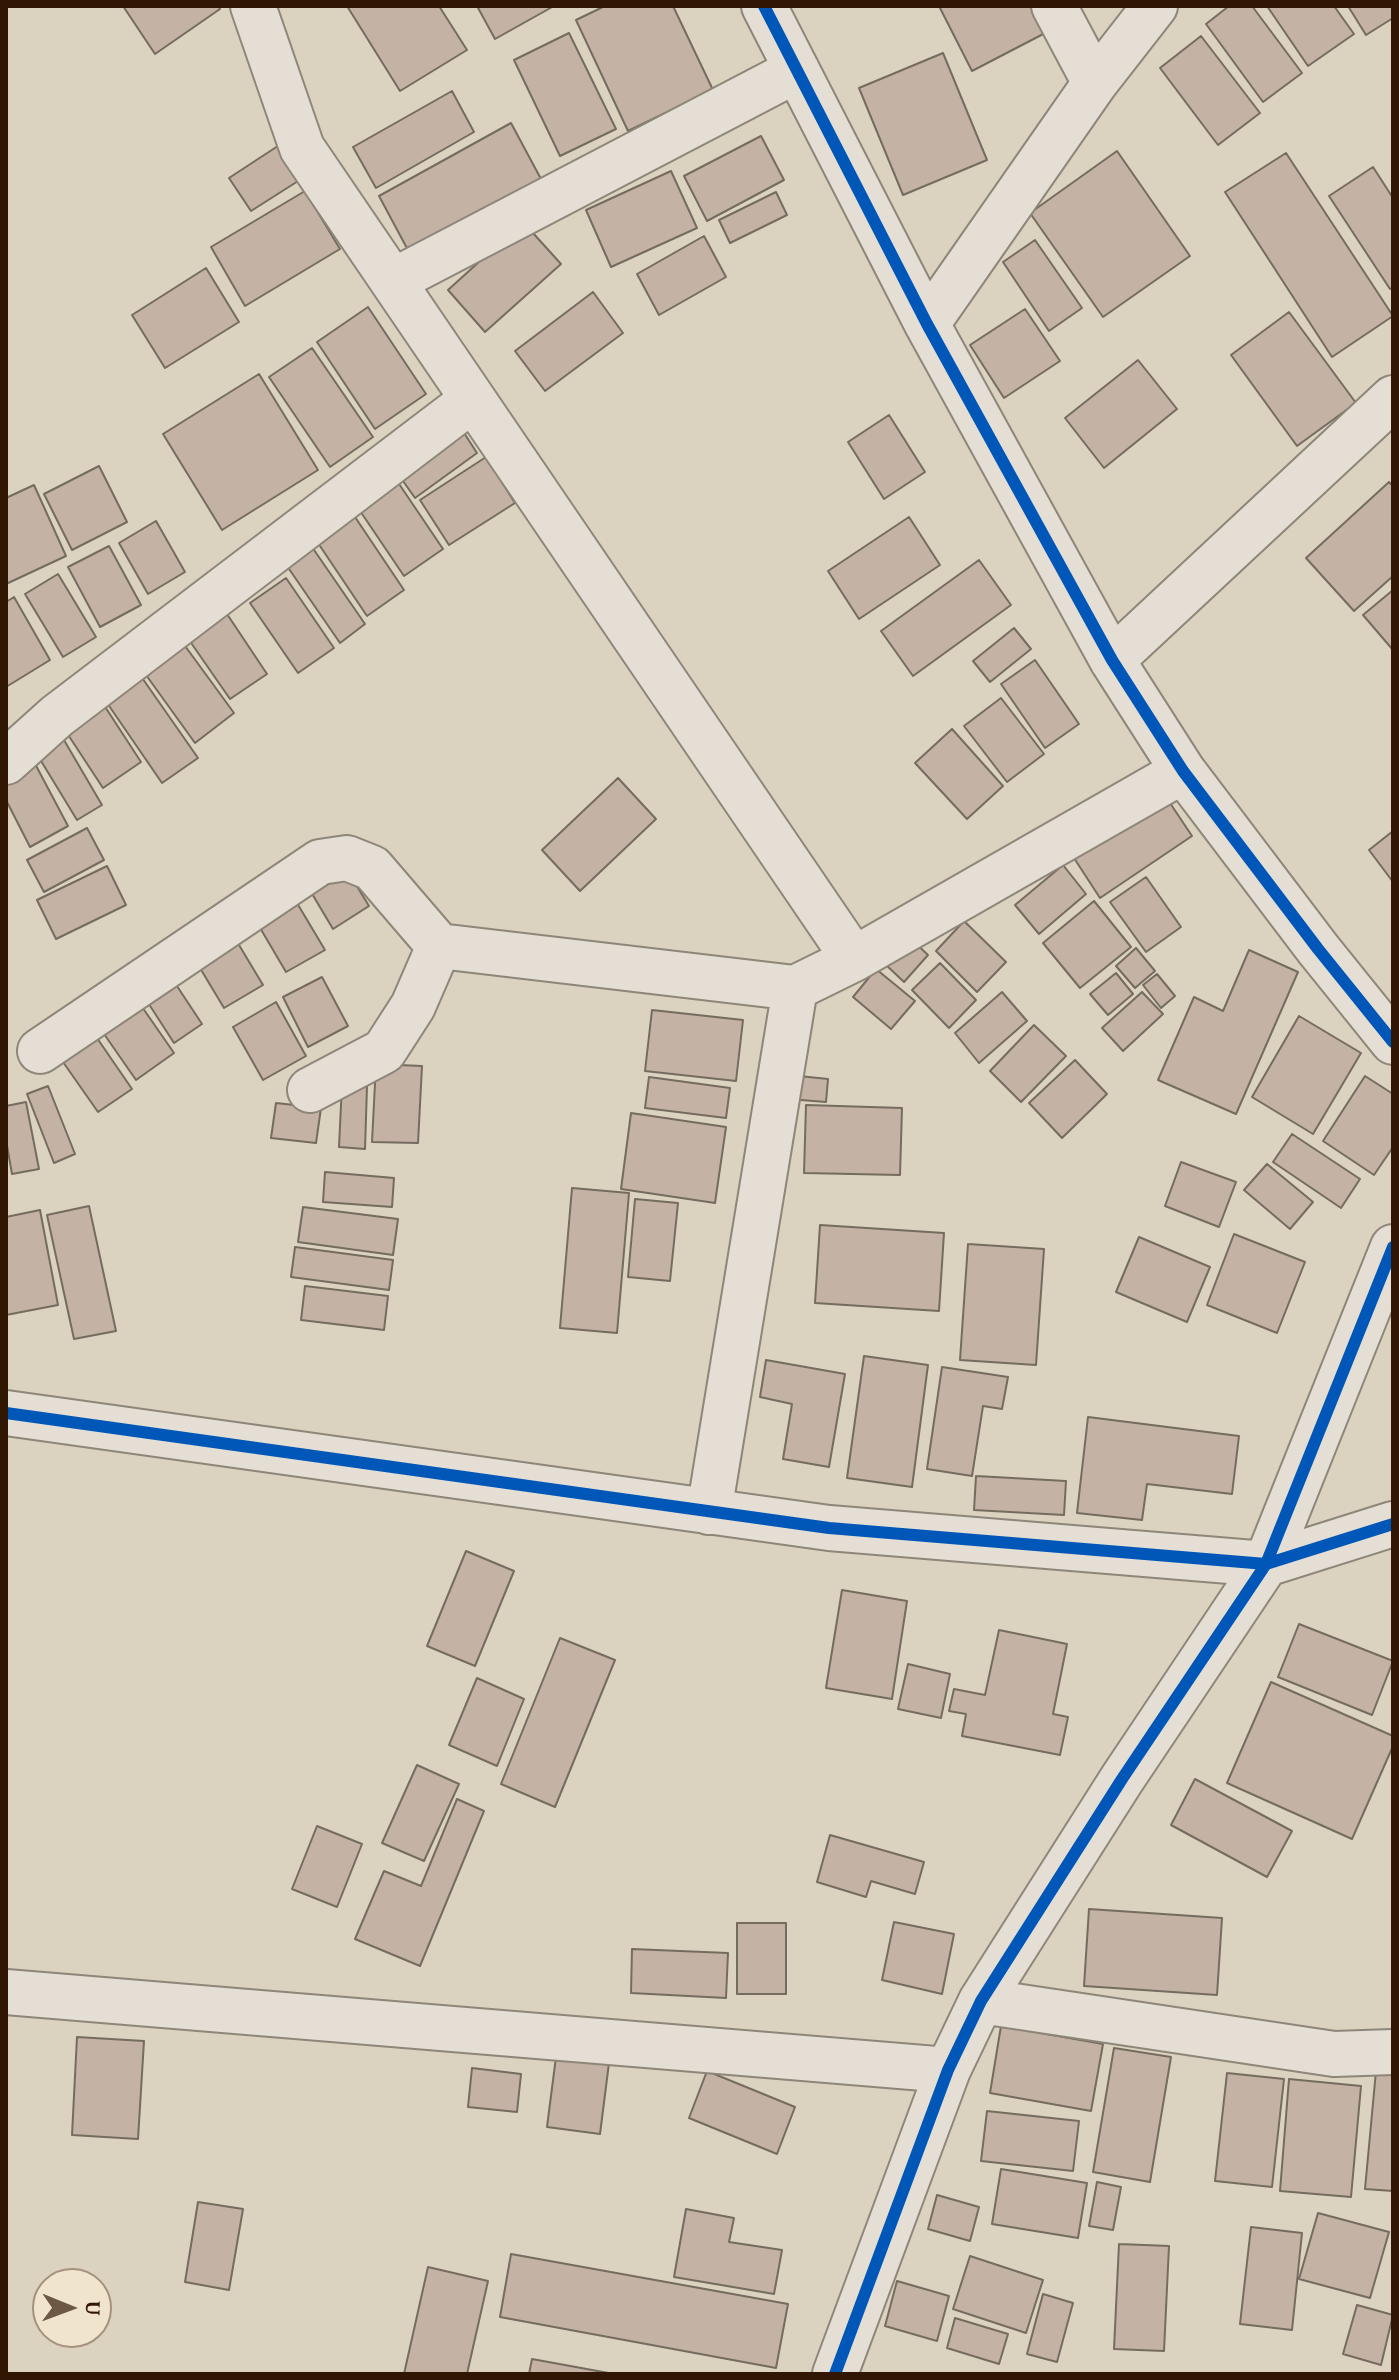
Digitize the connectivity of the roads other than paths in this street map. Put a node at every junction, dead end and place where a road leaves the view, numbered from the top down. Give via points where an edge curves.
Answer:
1 (253, 6) edge
2 (764, 6) edge
3 (1054, 6) edge
4 (1155, 6) edge
5 (797, 70) junction
6 (1095, 83) junction
7 (393, 281) junction
8 (927, 324) junction
9 (1393, 398) edge
10 (472, 400) junction
11 (1112, 660) junction
12 (6, 762) edge
13 (1183, 771) junction
14 (439, 946) junction
15 (854, 959) junction
16 (795, 988) junction
17 (1393, 1042) edge
18 (40, 1051) dead end
19 (310, 1090) dead end
20 (1393, 1247) edge
21 (6, 1413) edge
22 (709, 1512) junction
23 (1393, 1524) edge
24 (1266, 1564) junction
25 (6, 1992) edge
26 (981, 2001) junction
27 (1393, 2052) edge
28 (948, 2070) junction
29 (835, 2374) edge

1 - 7 street via 302,148
2 - 5 street
3 - 6 street
4 - 6 street
5 - 7 street
5 - 8 street
6 - 8 street
7 - 10 street
8 - 11 street
9 - 11 street
10 - 12 street via 57,716
10 - 15 street
11 - 13 street
13 - 15 street
13 - 17 street
14 - 16 street
14 - 18 street via 372,868 347,858 320,862
14 - 19 street via 413,1006 384,1051
15 - 16 street
16 - 22 street
20 - 24 street
21 - 22 street
22 - 24 street via 829,1528
23 - 24 street
24 - 26 street
25 - 28 street
26 - 27 street via 1334,2054
26 - 28 street
28 - 29 street

